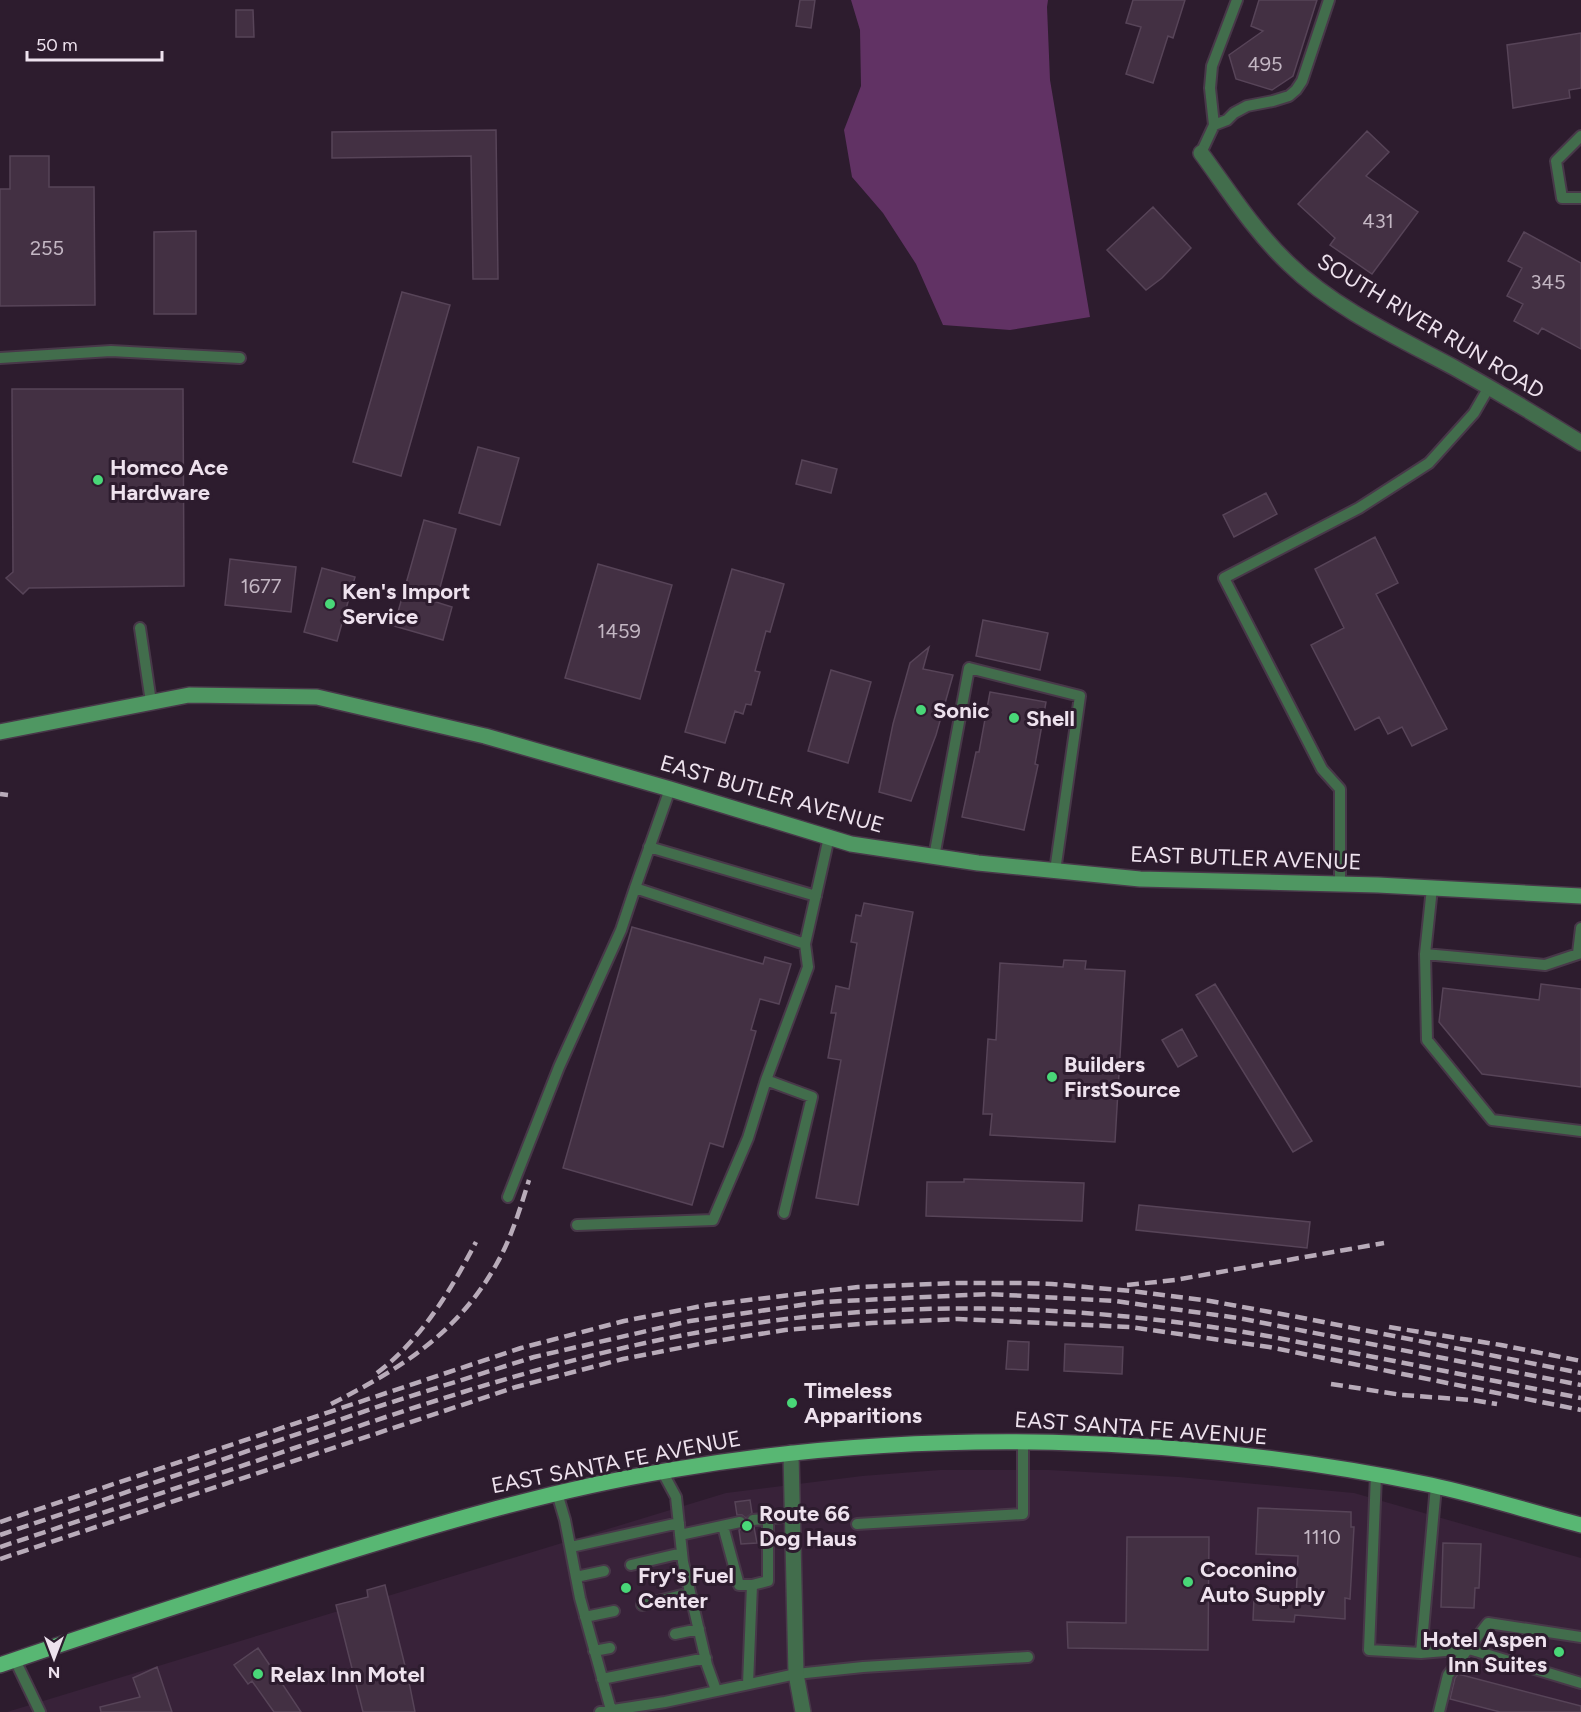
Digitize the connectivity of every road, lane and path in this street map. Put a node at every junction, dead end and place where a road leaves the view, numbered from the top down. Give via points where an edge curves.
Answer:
1 (1237, 0) edge
2 (1329, 0) edge
3 (1214, 125) junction
4 (1581, 136) edge
5 (1201, 153) joint
6 (1581, 198) edge
7 (0, 358) edge
8 (240, 358) dead end
9 (1489, 387) junction
10 (1581, 443) edge
11 (140, 628) dead end
12 (151, 702) junction
13 (0, 732) edge
14 (670, 789) junction
15 (829, 837) junction
16 (649, 847) junction
17 (934, 857) junction
18 (1055, 871) junction
19 (1340, 884) junction
20 (635, 888) junction
21 (1432, 888) junction
22 (816, 896) junction
23 (1581, 896) edge
24 (1581, 928) edge
25 (805, 944) junction
26 (1580, 953) edge
27 (1425, 954) junction
28 (766, 1080) junction
29 (1581, 1131) edge
30 (508, 1197) dead end
31 (784, 1213) dead end
32 (577, 1225) dead end
33 (1023, 1441) junction
34 (791, 1453) junction
35 (662, 1471) junction
36 (1376, 1475) junction
37 (1436, 1486) junction
38 (557, 1493) junction
39 (793, 1516) junction
40 (768, 1519) junction
41 (753, 1520) dead end
42 (740, 1522) dead end
43 (679, 1523) junction
44 (856, 1524) dead end
45 (1581, 1525) edge
46 (723, 1526) junction
47 (680, 1535) junction
48 (571, 1548) junction
49 (682, 1552) junction
50 (632, 1565) dead end
51 (604, 1571) dead end
52 (576, 1577) junction
53 (752, 1585) junction
54 (690, 1593) junction
55 (642, 1605) dead end
56 (614, 1611) dead end
57 (585, 1617) junction
58 (1581, 1623) edge
59 (699, 1629) junction
60 (675, 1634) dead end
61 (1580, 1636) edge
62 (610, 1648) dead end
63 (1469, 1649) junction
64 (594, 1651) junction
65 (1421, 1653) junction
66 (1028, 1657) dead end
67 (706, 1658) junction
68 (15, 1660) junction
69 (0, 1665) edge
70 (796, 1674) junction
71 (603, 1679) junction
72 (1581, 1683) edge
73 (748, 1684) junction
74 (716, 1690) junction
75 (605, 1711) edge
76 (40, 1712) edge
77 (802, 1712) edge
78 (1439, 1712) edge

1 - 3 lane via 1212,66
2 - 3 lane via 1296,90 1282,99 1240,108
3 - 5 lane
4 - 6 lane via 1556,161 1562,198
5 - 9 street, SOUTH RIVER RUN ROAD via 1262,237 1321,292
7 - 8 lane via 111,351
9 - 10 street, SOUTH RIVER RUN ROAD
9 - 19 lane via 1474,413 1429,463 1359,508 1224,578 1322,769 1340,789
11 - 12 lane
12 - 13 main road, EAST BUTLER AVENUE
12 - 14 main road, EAST BUTLER AVENUE via 189,695 317,697 485,736
14 - 15 main road, EAST BUTLER AVENUE
14 - 16 lane
15 - 17 main road, EAST BUTLER AVENUE
15 - 22 lane
16 - 20 lane
16 - 22 lane
17 - 18 main road, EAST BUTLER AVENUE
17 - 18 lane via 969,668 1080,696
18 - 19 main road, EAST BUTLER AVENUE via 1140,879
19 - 21 main road, EAST BUTLER AVENUE
20 - 25 lane
20 - 30 lane via 621,930 559,1067
21 - 23 main road, EAST BUTLER AVENUE
21 - 27 lane
22 - 25 lane
24 - 26 lane
25 - 28 lane via 808,967
26 - 27 lane via 1545,965
27 - 29 lane via 1427,1040 1492,1120
28 - 31 lane via 812,1097
28 - 32 lane via 748,1138 713,1220
33 - 34 main road, EAST SANTA FE AVENUE
33 - 36 main road, EAST SANTA FE AVENUE via 1228,1454
33 - 44 lane via 1023,1514
34 - 35 main road, EAST SANTA FE AVENUE
34 - 39 street
35 - 38 main road, EAST SANTA FE AVENUE
35 - 43 lane via 676,1497
36 - 37 main road, EAST SANTA FE AVENUE
36 - 65 lane via 1369,1650
37 - 45 main road, EAST SANTA FE AVENUE
37 - 65 lane
38 - 48 lane
38 - 68 main road, EAST SANTA FE AVENUE via 423,1528
39 - 40 lane
39 - 70 street
40 - 41 lane
40 - 53 lane via 768,1581
42 - 46 lane
43 - 47 lane
43 - 48 lane
46 - 47 lane
46 - 53 lane via 739,1585
47 - 49 lane
48 - 52 lane
49 - 50 lane
49 - 54 lane
51 - 52 lane
52 - 57 lane
53 - 73 lane
54 - 55 lane
54 - 59 lane
56 - 57 lane
57 - 64 lane
58 - 61 lane
59 - 60 lane
59 - 67 lane
61 - 63 lane via 1488,1623
62 - 64 lane
63 - 65 lane
63 - 72 lane
63 - 78 lane via 1448,1675
64 - 71 lane
66 - 70 lane
67 - 71 lane
67 - 74 lane
68 - 69 main road, EAST SANTA FE AVENUE
68 - 76 lane
70 - 73 lane
70 - 77 street
71 - 75 lane
73 - 74 lane
74 - 75 lane

